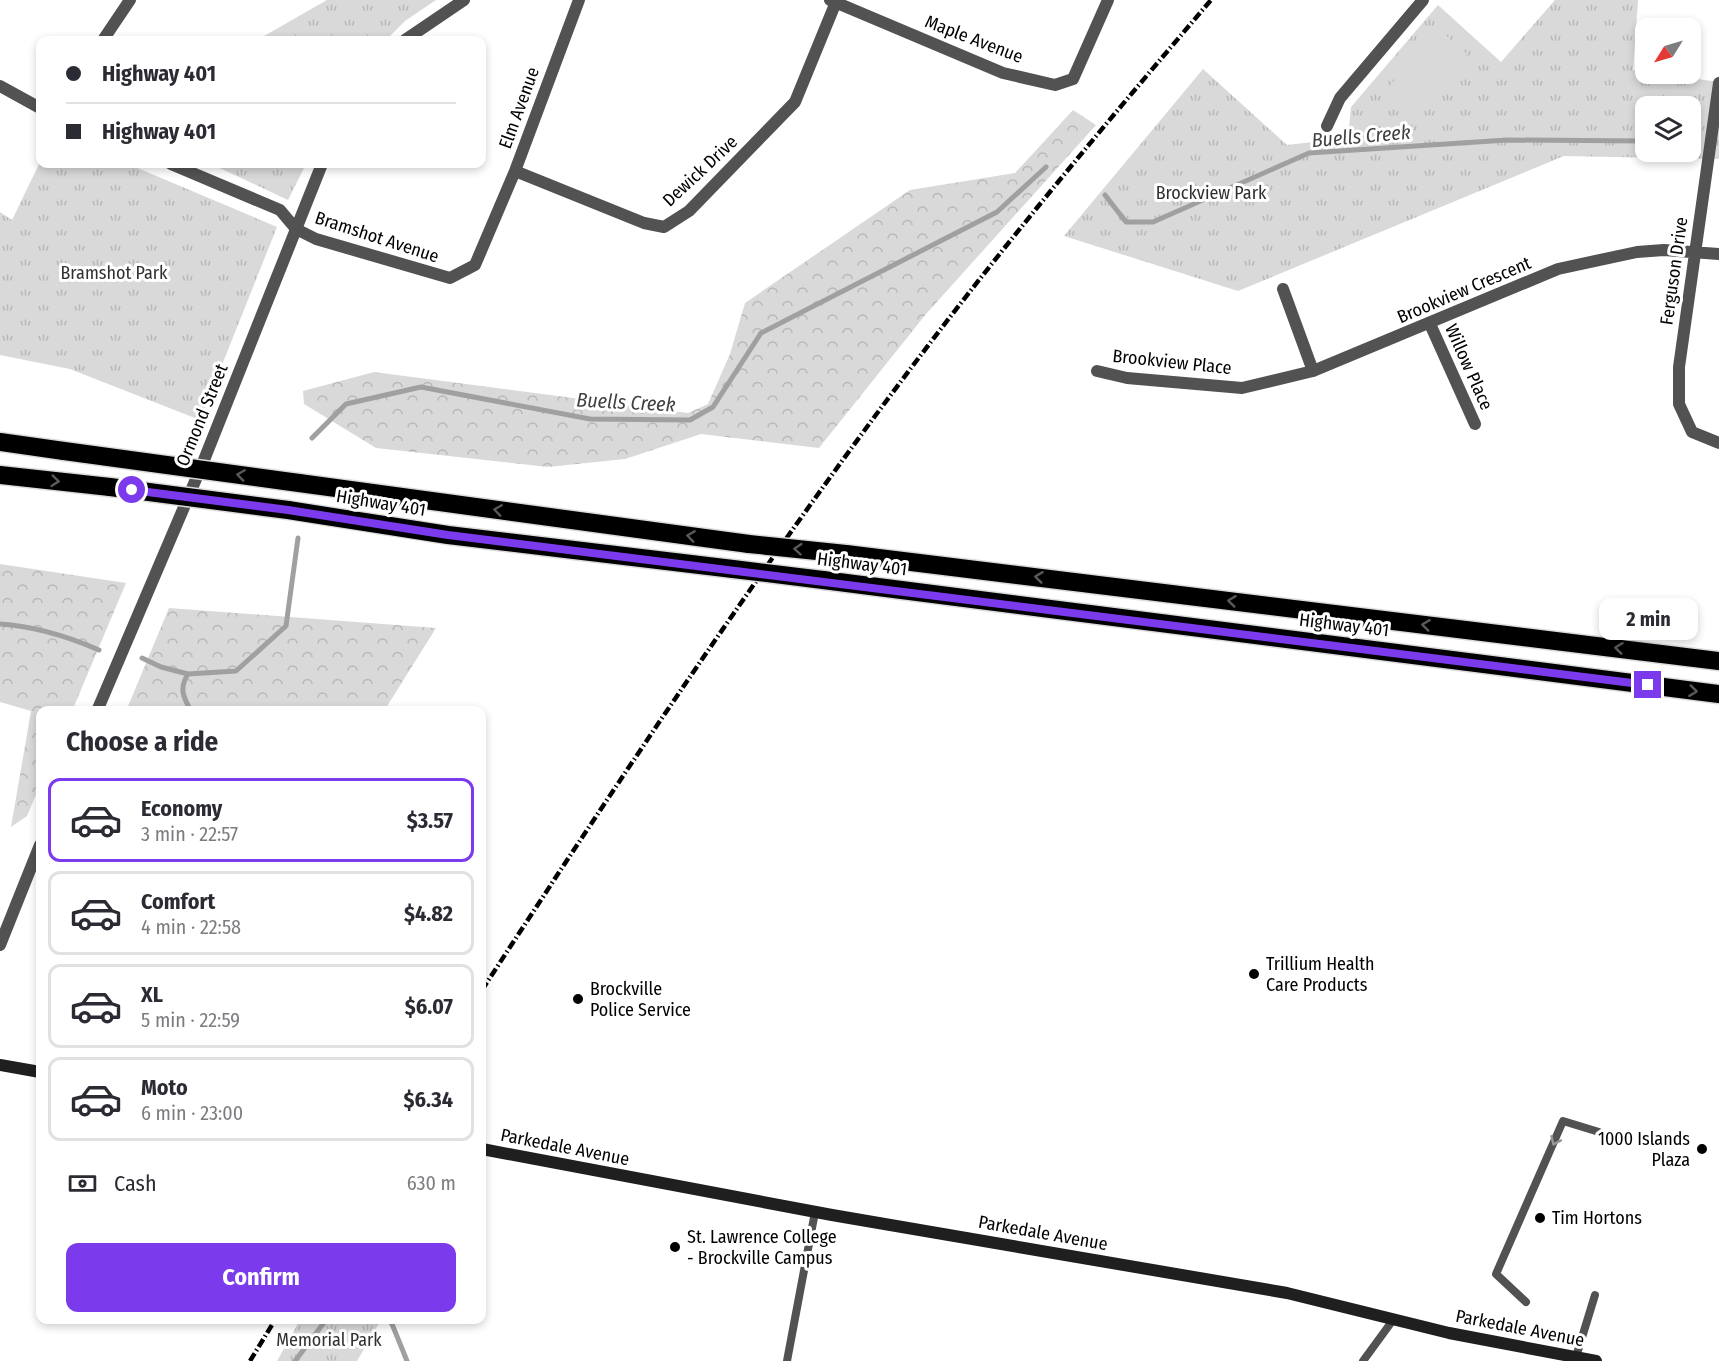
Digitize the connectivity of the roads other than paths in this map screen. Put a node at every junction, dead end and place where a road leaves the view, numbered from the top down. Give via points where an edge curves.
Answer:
1 (130, 0) edge
2 (464, 0) edge
3 (579, 0) edge
4 (1108, 0) edge
5 (1422, 0) edge
6 (833, 1) edge
7 (106, 36) edge
8 (411, 36) edge
9 (1719, 83) edge
10 (0, 86) edge
11 (36, 106) edge
12 (1327, 126) dead end
13 (180, 168) edge
14 (320, 168) edge
15 (515, 171) junction
16 (296, 229) junction
17 (1694, 251) junction
18 (1719, 254) edge
19 (448, 278) joint
20 (1283, 289) dead end
21 (1430, 324) junction
22 (1097, 371) dead end
23 (1312, 371) junction
24 (1475, 424) dead end
25 (0, 442) edge
26 (1719, 443) edge
27 (0, 475) edge
28 (1719, 661) edge
29 (1719, 694) edge
30 (99, 706) edge
31 (36, 855) edge
32 (0, 945) edge
33 (0, 1065) edge
34 (36, 1071) edge
35 (1599, 1132) dead end
36 (486, 1150) edge
37 (815, 1212) junction
38 (1595, 1295) dead end
39 (1526, 1302) dead end
40 (1393, 1320) junction
41 (1576, 1357) junction
42 (787, 1361) edge
43 (1363, 1361) edge
44 (1596, 1361) edge

1 - 7 street
2 - 8 street
3 - 15 street, Elm Avenue
4 - 6 street, Maple Avenue via 1073,79 1055,85 1003,73
5 - 12 street via 1340,98
6 - 15 street, Dewick Drive via 795,102 698,203 664,227
9 - 17 street, Ferguson Drive
10 - 11 street
13 - 16 street, Bramshot Avenue via 280,210
14 - 16 street, Ormond Street
15 - 19 street, Elm Avenue via 475,265
16 - 19 street, Bramshot Avenue via 316,239
16 - 30 street, Ormond Street via 202,465
17 - 18 street, Brookview Crescent
17 - 21 street, Brookview Crescent via 1637,252 1558,269
17 - 26 street, Ferguson Drive via 1679,367 1679,404 1692,432
20 - 23 street
21 - 23 street, Brookview Crescent
21 - 24 street, Willow Place
22 - 23 street, Brookview Place via 1127,378 1242,388
28 -> 25 highway, Highway 401, bridge via 749,544
27 -> 29 highway, Highway 401, bridge
31 - 32 street
33 - 34 main road
35 -> 39 lane via 1563,1121 1496,1274
36 - 37 main road, Parkedale Avenue
37 - 40 main road, Parkedale Avenue via 1287,1293
37 - 42 lane
38 - 41 lane
40 - 41 main road, Parkedale Avenue
40 - 43 lane
41 - 44 main road, Parkedale Avenue

